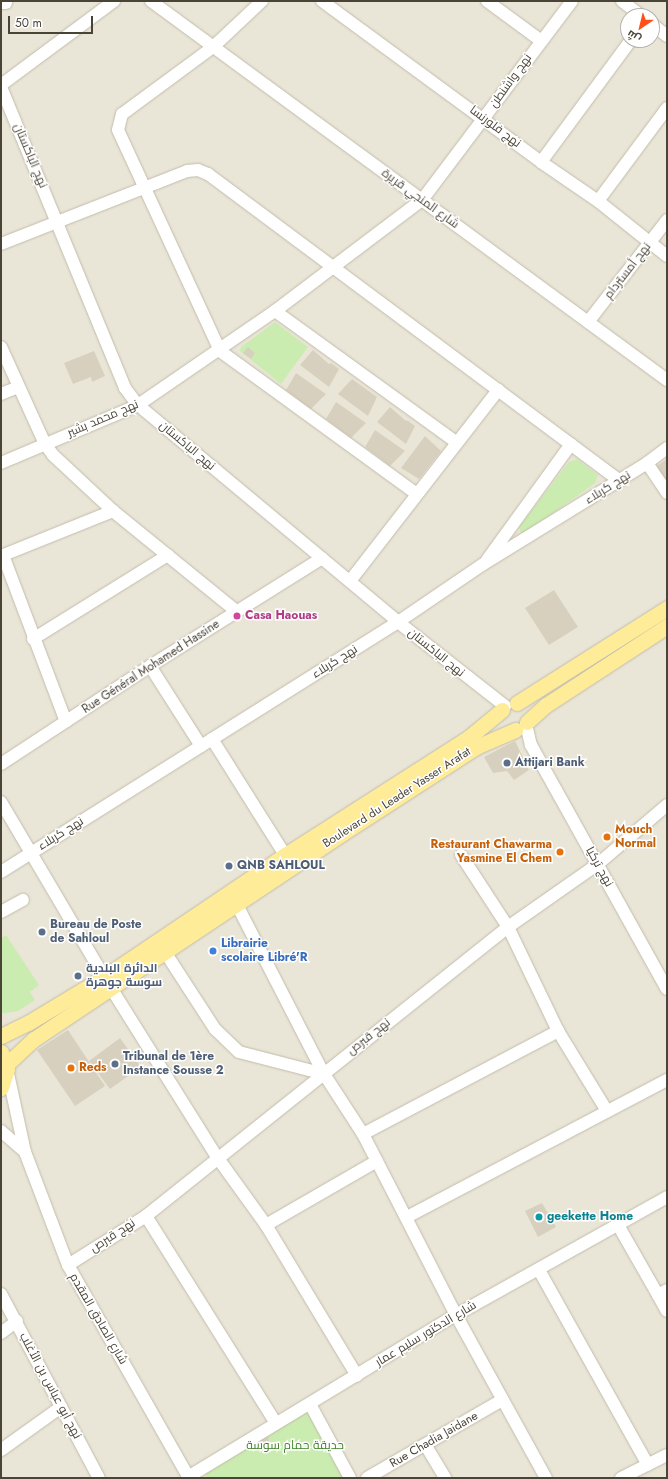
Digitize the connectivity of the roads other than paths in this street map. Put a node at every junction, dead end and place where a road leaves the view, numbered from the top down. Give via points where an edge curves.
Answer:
1 (114, 1) edge
2 (151, 1) edge
3 (161, 1) edge
4 (262, 1) edge
5 (322, 1) edge
6 (487, 1) edge
7 (572, 1) edge
8 (622, 1) edge
9 (631, 8) edge
10 (174, 17) junction
11 (540, 40) junction
12 (213, 47) junction
13 (625, 48) edge
14 (1, 86) edge
15 (667, 108) edge
16 (484, 118) junction
17 (541, 162) junction
18 (147, 188) junction
19 (422, 200) junction
20 (598, 201) junction
21 (667, 220) edge
22 (58, 221) junction
23 (650, 242) junction
24 (1, 244) edge
25 (667, 256) edge
26 (334, 268) junction
27 (276, 311) junction
28 (588, 322) junction
29 (1, 347) edge
30 (220, 351) junction
31 (667, 380) edge
32 (18, 387) junction
33 (498, 390) junction
34 (1, 394) edge
35 (138, 405) junction
36 (456, 442) junction
37 (45, 444) junction
38 (571, 444) junction
39 (667, 448) edge
40 (1, 463) edge
41 (647, 464) junction
42 (620, 480) junction
43 (667, 493) edge
44 (417, 494) junction
45 (114, 511) junction
46 (2, 555) edge
47 (168, 555) junction
48 (322, 558) junction
49 (482, 565) junction
50 (350, 582) junction
51 (667, 608) edge
52 (236, 611) junction
53 (398, 622) junction
54 (667, 626) edge
55 (33, 639) junction
56 (150, 666) junction
57 (508, 706) junction
58 (66, 722) junction
59 (521, 727) junction
60 (212, 739) junction
61 (201, 746) junction
62 (1, 764) edge
63 (1, 802) edge
64 (667, 805) edge
65 (30, 854) junction
66 (285, 855) junction
67 (461, 855) dead end
68 (598, 864) junction
69 (1, 872) edge
70 (23, 900) dead end
71 (237, 905) junction
72 (1, 912) edge
73 (508, 927) junction
74 (165, 952) junction
75 (107, 982) junction
76 (667, 989) edge
77 (558, 1030) junction
78 (1, 1036) edge
79 (5, 1062) edge
80 (324, 1074) junction
81 (667, 1080) edge
82 (1, 1088) edge
83 (607, 1111) junction
84 (1, 1131) edge
85 (363, 1134) junction
86 (25, 1152) junction
87 (217, 1157) junction
88 (377, 1161) junction
89 (667, 1197) edge
90 (146, 1216) junction
91 (407, 1217) junction
92 (266, 1225) junction
93 (618, 1225) junction
94 (68, 1265) junction
95 (539, 1270) junction
96 (662, 1292) edge
97 (1, 1294) edge
98 (667, 1311) edge
99 (456, 1315) junction
100 (17, 1321) junction
101 (1, 1333) edge
102 (357, 1376) junction
103 (502, 1400) junction
104 (310, 1404) junction
105 (61, 1407) junction
106 (276, 1423) junction
107 (426, 1446) junction
108 (1, 1450) edge
109 (667, 1456) edge
110 (648, 1465) junction
111 (188, 1477) edge
112 (99, 1478) edge
113 (350, 1478) edge
114 (367, 1478) edge
115 (444, 1478) edge
116 (546, 1478) edge
117 (621, 1478) edge

1 - 14 street
2 - 10 street, شارع المنجي قريرة
3 - 10 street, شارع المنجي قريرة
4 - 12 street
5 - 16 street, نهج فلورنسا
6 - 11 street
7 - 11 street, نهج واشنطن
8 - 9 street
10 - 12 street, شارع المنجي قريرة
11 - 16 street, نهج واشنطن
12 - 18 street via 119,118 118,130
12 - 19 street, شارع المنجي قريرة
13 - 17 street
14 - 22 street, نهج الباكستان
15 - 20 street
16 - 17 street, نهج فلورنسا
16 - 19 street, نهج واشنطن
17 - 20 street, نهج فلورنسا
18 - 22 street
18 - 26 street via 187,171 198,170 208,174
18 - 30 street
19 - 26 street, نهج واشنطن
19 - 28 street, شارع المنجي قريرة
20 - 23 street, نهج فلورنسا
21 - 23 street, نهج أمستردام
22 - 24 street
22 - 35 street, نهج الباكستان via 125,388
23 - 25 street, نهج فلورنسا
23 - 28 street, نهج أمستردام
26 - 27 street, نهج محمد بشير
26 - 33 street
27 - 30 street, نهج محمد بشير
27 - 36 street
28 - 31 street, شارع المنجي قريرة
29 - 32 street
30 - 35 street, نهج محمد بشير
30 - 44 street
32 - 34 street
32 - 37 street
33 - 36 street
33 - 38 street
35 - 37 street, نهج محمد بشير
35 - 48 street, نهج الباكستان
36 - 44 street
37 - 40 street, نهج محمد بشير
37 - 45 street
38 - 42 street
38 - 49 street
39 - 41 street, نهج كربلاء
41 - 42 street, نهج كربلاء
41 - 43 street
42 - 49 street, نهج كربلاء
44 - 50 street
45 - 46 street
45 - 47 street
46 - 55 street
47 - 52 street
47 - 55 street
48 - 50 street, نهج الباكستان
48 - 52 street, Rue Général Mohamed Hassine
49 - 53 street, نهج كربلاء
50 - 53 street, نهج الباكستان
51 - 57 main road, Boulevard du Leader Yasser Arafat
52 - 56 street, Rue Général Mohamed Hassine
53 - 57 street, نهج الباكستان
53 - 60 street, نهج كربلاء
54 - 59 main road, Boulevard du Leader Yasser Arafat via 546,705
55 - 58 street
56 - 58 street, Rue Général Mohamed Hassine
56 - 61 street
57 - 59 main road via 527,712
57 - 59 main road via 501,722 506,728
57 - 66 main road, Boulevard du Leader Yasser Arafat via 468,738
58 - 62 street, Rue Général Mohamed Hassine
59 - 68 street, نهج تركيا
59 - 71 main road, Boulevard du Leader Yasser Arafat via 476,747
60 - 61 street, نهج كربلاء
60 - 66 street
61 - 65 street, نهج كربلاء
63 - 65 street
64 - 68 street, نهج قبرص
65 - 69 street, نهج كربلاء
65 - 75 street
66 - 75 main road, Boulevard du Leader Yasser Arafat
67 - 73 street
68 - 73 street, نهج قبرص
68 - 76 street, نهج تركيا
70 - 72 street
71 - 74 main road, Boulevard du Leader Yasser Arafat
71 - 80 street
73 - 77 street
73 - 80 street, نهج قبرص
74 - 75 main road, Boulevard du Leader Yasser Arafat
74 - 80 street via 215,1030 239,1052
75 - 78 main road, Boulevard du Leader Yasser Arafat
75 - 79 main road, Boulevard du Leader Yasser Arafat
75 - 87 street
77 - 83 street
77 - 85 street
79 - 82 main road
79 - 86 street, شارع الصادق المقدم
80 - 85 street
80 - 87 street, نهج قبرص
81 - 83 street
83 - 91 street
84 - 86 street, شارع الصادق المقدم
85 - 88 street
86 - 94 street, شارع الصادق المقدم
87 - 90 street, نهج قبرص
87 - 92 street
88 - 91 street
88 - 92 street
89 - 93 street, شارع الدكتور سليم عمار
90 - 94 street, نهج قبرص
90 - 106 street
91 - 99 street
92 - 102 street
93 - 95 street, شارع الدكتور سليم عمار
93 - 96 street
94 - 111 street, شارع الصادق المقدم
95 - 99 street, شارع الدكتور سليم عمار
95 - 110 street
96 - 98 street
97 - 100 street, نهج أبو عباس بن الأغلب
99 - 102 street, شارع الدكتور سليم عمار
99 - 103 street
100 - 101 street
100 - 105 street, نهج أبو عباس بن الأغلب
102 - 104 street, شارع الدكتور سليم عمار
103 - 107 street, Rue Chadia Jaidane
103 - 116 street
104 - 106 street, شارع الدكتور سليم عمار
104 - 113 street
105 - 108 street
105 - 112 street, نهج أبو عباس بن الأغلب
106 - 111 street, شارع الدكتور سليم عمار
107 - 114 street, Rue Chadia Jaidane
107 - 115 street
109 - 110 street
110 - 117 street

